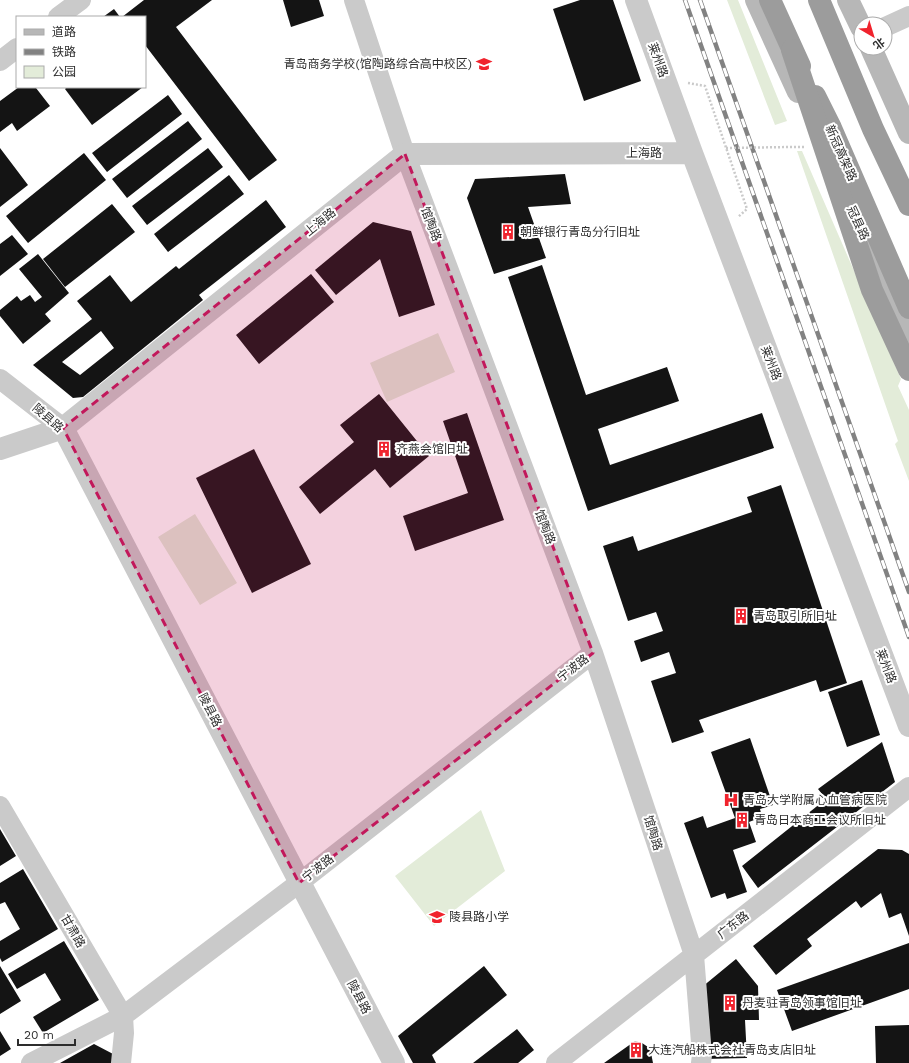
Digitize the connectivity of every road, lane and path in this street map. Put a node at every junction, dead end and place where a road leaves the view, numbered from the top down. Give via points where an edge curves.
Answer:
1 (81, 0) edge
2 (354, 0) edge
3 (636, 0) edge
4 (756, 0) edge
5 (770, 0) edge
6 (818, 0) edge
7 (848, 0) edge
8 (59, 16) edge
9 (856, 16) edge
10 (909, 16) edge
11 (893, 23) edge
12 (16, 49) edge
13 (792, 50) junction
14 (875, 56) edge
15 (0, 60) edge
16 (665, 79) junction
17 (909, 133) edge
18 (726, 148) junction
19 (790, 148) dead end
20 (692, 153) junction
21 (405, 154) junction
22 (909, 205) edge
23 (722, 233) junction
24 (909, 308) edge
25 (909, 336) edge
26 (909, 370) edge
27 (0, 379) edge
28 (63, 428) junction
29 (0, 450) edge
30 (593, 653) junction
31 (909, 726) edge
32 (909, 787) edge
33 (0, 806) edge
34 (299, 883) junction
35 (694, 955) junction
36 (123, 1016) junction
37 (30, 1063) edge
38 (121, 1063) edge
39 (394, 1063) edge
40 (556, 1063) edge
41 (701, 1063) edge

1 - 8 street
2 - 21 street, 馆陶路
3 - 16 street, 莱州路
4 - 25 main road, 冠县路
5 - 13 highway, 新冠高架路
6 - 22 highway via 873,129
7 - 9 main road
10 - 11 street
12 - 15 street
13 - 24 highway, 新冠高架路, bridge via 831,128
13 - 26 highway, bridge via 872,290
14 - 17 main road
16 - 18 path via 705,86
16 - 20 street, 莱州路
18 - 19 path, bridge
18 - 23 path via 747,209
20 - 21 street, 上海路
20 - 23 street, 莱州路
21 - 28 street, 上海路
21 - 30 street, 馆陶路
23 - 31 street, 莱州路
27 - 28 street, 陵县路
28 - 29 street, 上海路
28 - 34 street, 陵县路
30 - 34 street, 宁波路
30 - 35 street, 馆陶路
32 - 35 street, 广东路
33 - 36 street, 甘肃路
34 - 36 street, 宁波路
34 - 39 street, 陵县路
35 - 40 street, 广东路
35 - 41 street, 馆陶路
36 - 37 street, 宁波路
36 - 38 street, 甘肃路

